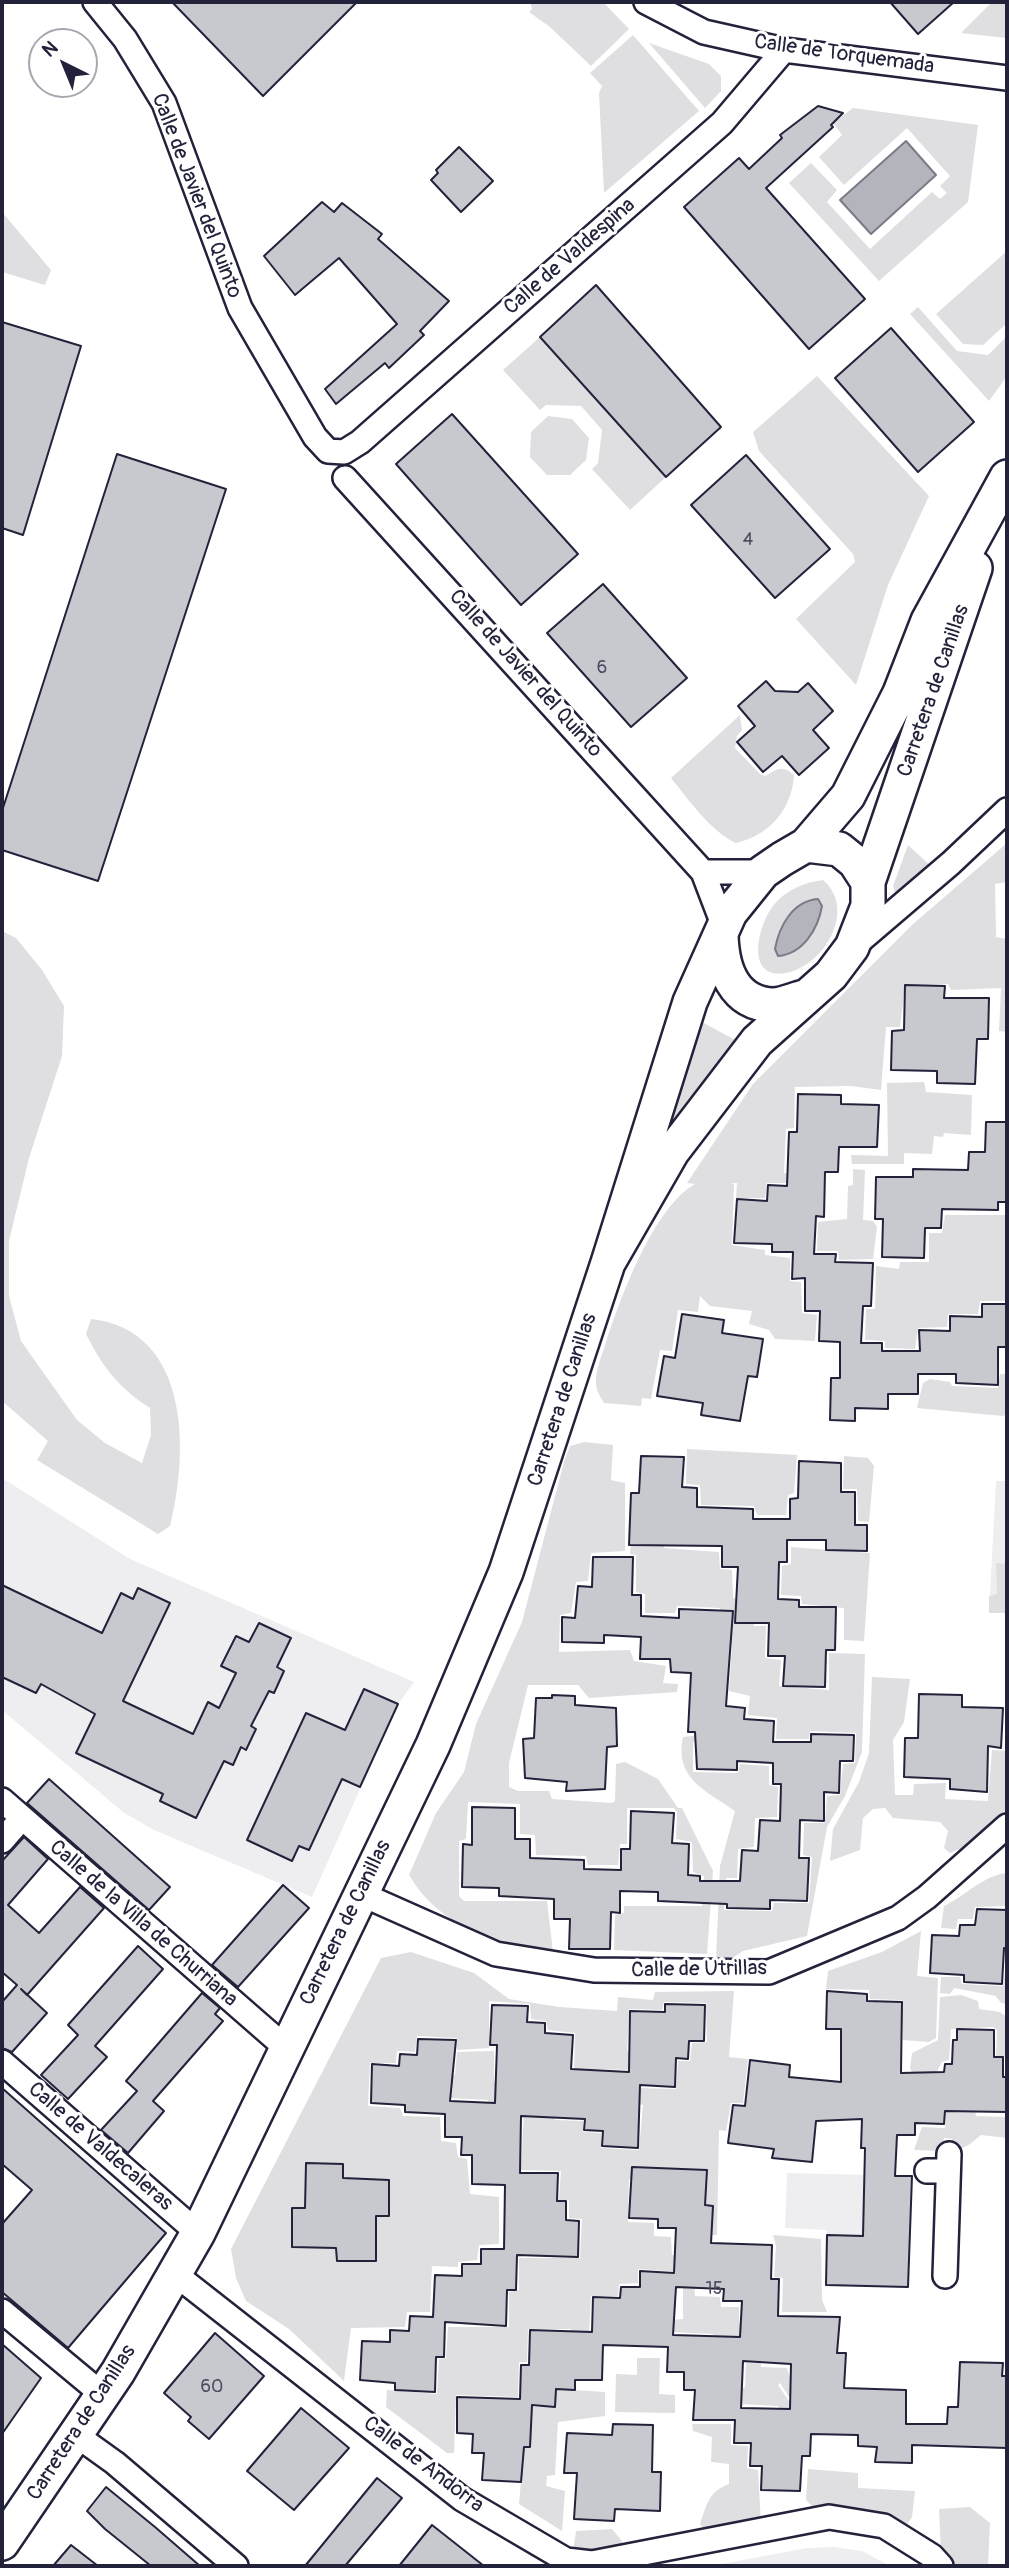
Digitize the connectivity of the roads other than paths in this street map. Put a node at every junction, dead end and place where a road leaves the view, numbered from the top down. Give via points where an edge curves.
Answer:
1 (95, 2) edge
2 (646, 2) edge
3 (784, 50) junction
4 (1007, 78) edge
5 (344, 452) joint
6 (345, 478) dead end
7 (1001, 488) edge
8 (1007, 810) edge
9 (806, 845) junction
10 (703, 872) junction
11 (763, 872) junction
12 (868, 882) junction
13 (722, 931) junction
14 (852, 947) junction
15 (805, 997) junction
16 (608, 1263) junction
17 (2, 1800) edge
18 (22, 1818) junction
19 (1007, 1826) edge
20 (2, 1841) edge
21 (360, 1895) junction
22 (285, 2048) junction
23 (2, 2062) edge
24 (941, 2165) dead end
25 (198, 2233) junction
26 (175, 2274) junction
27 (945, 2276) dead end
28 (2, 2311) edge
29 (103, 2395) junction
30 (76, 2435) junction
31 (2, 2543) edge
32 (236, 2566) edge
33 (941, 2566) edge

1 - 5 street, Calle de Javier del Quinto via 125,39 164,103 240,308 276,374 314,437 328,451
2 - 3 street, Calle de Torquemada via 704,32
3 - 4 street, Calle de Torquemada
3 - 5 street, Calle de Valdespina via 722,124
6 - 10 street, Calle de Javier del Quinto
7 - 9 street, Carretera de Canillas via 928,621 900,694 848,796
7 - 12 street, Carretera de Canillas
8 - 14 street
9 - 11 street
9 - 12 street via 838,849 855,862
10 - 11 street
10 - 13 street, Calle de Javier del Quinto
11 - 13 street via 743,892
12 - 14 street via 868,906
13 - 15 street via 722,962 731,983 750,1000 774,1005
13 - 16 street, Carretera de Canillas via 690,1002
14 - 15 street via 831,975
15 - 16 street, Carretera de Canillas via 757,1041 672,1152
16 - 21 street, Carretera de Canillas via 506,1572 433,1745
17 - 18 street, Calle de la Villa de Churriana
18 - 20 street
18 - 22 street, Calle de la Villa de Churriana
19 - 21 street, Calle de Utrillas via 898,1918 769,1972 594,1970 496,1954
21 - 22 street, Carretera de Canillas
22 - 25 street, Carretera de Canillas
23 - 25 street, Calle de Valdecaleras
24 - 27 street
25 - 26 street, Carretera de Canillas
26 - 29 street, Carretera de Canillas
26 - 33 street, Calle de Andorra via 462,2499 566,2560 592,2563 829,2516 884,2526
28 - 29 street
29 - 30 street, Carretera de Canillas
30 - 31 street, Carretera de Canillas
30 - 32 street

